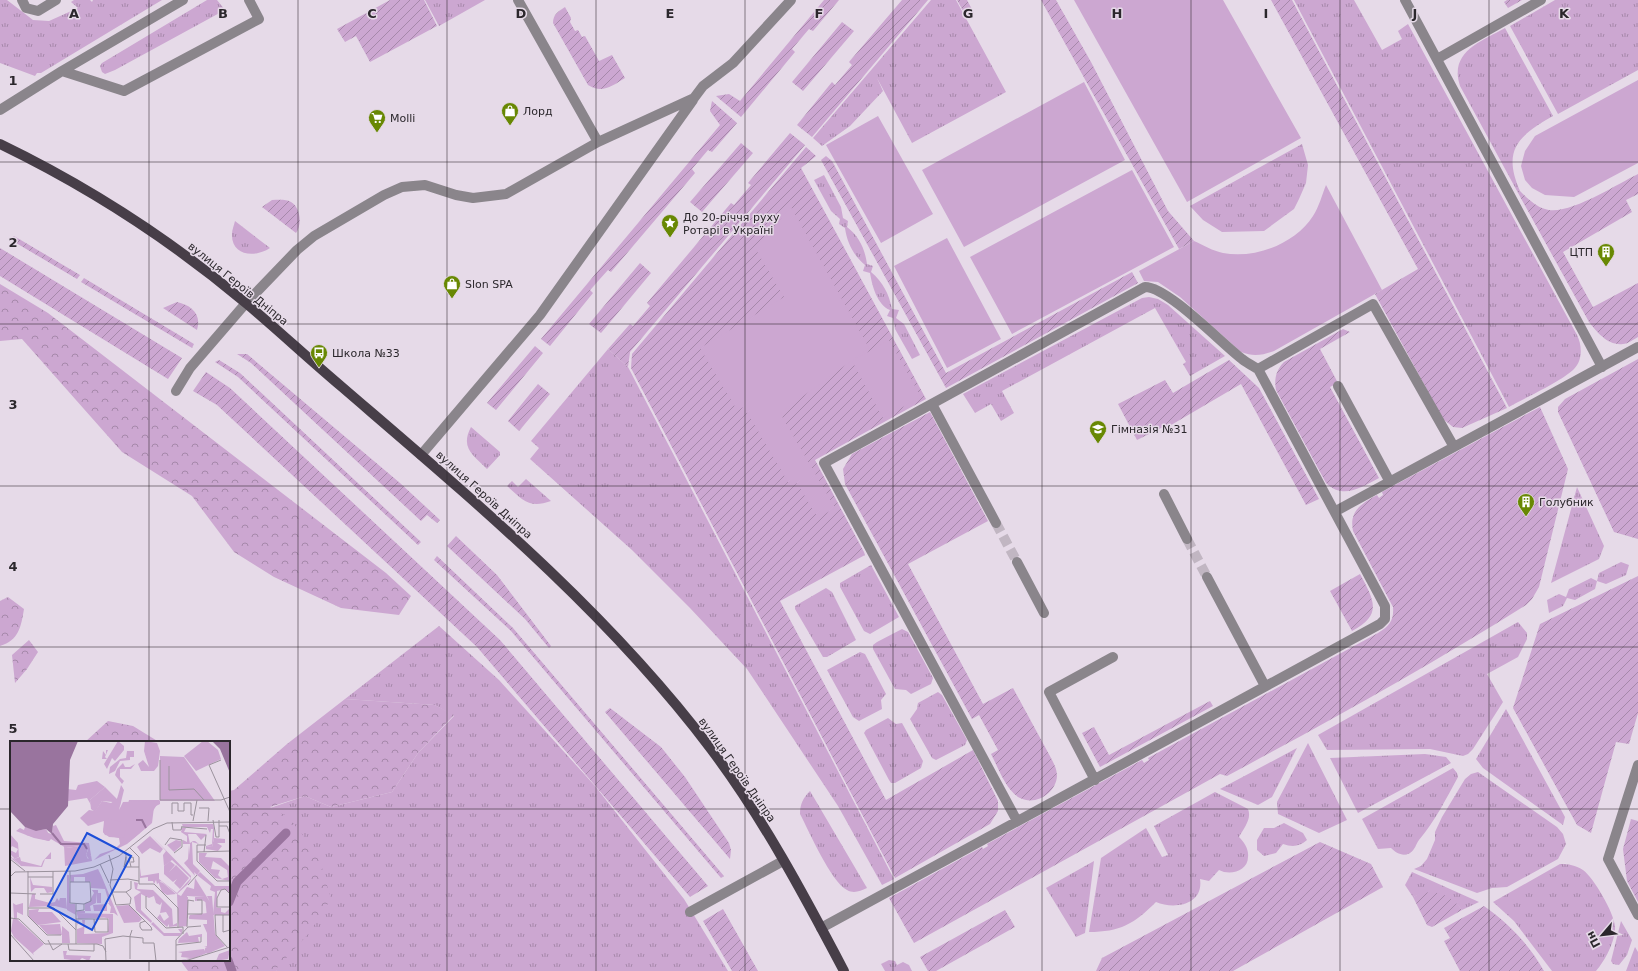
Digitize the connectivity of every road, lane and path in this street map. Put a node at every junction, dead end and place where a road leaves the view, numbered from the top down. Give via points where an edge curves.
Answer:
1 (22, 0) edge
2 (56, 0) edge
3 (183, 0) edge
4 (248, 0) edge
5 (518, 0) edge
6 (1405, 0) edge
7 (1541, 0) edge
8 (790, 1) edge
9 (1436, 59) junction
10 (62, 71) junction
11 (694, 98) junction
12 (0, 110) edge
13 (598, 142) junction
14 (0, 144) edge
15 (246, 303) junction
16 (1638, 347) edge
17 (1602, 366) junction
18 (1258, 369) junction
19 (1338, 386) dead end
20 (176, 391) dead end
21 (932, 404) junction
22 (1454, 447) junction
23 (421, 455) junction
24 (1390, 482) junction
25 (1164, 494) dead end
26 (1336, 511) junction
27 (996, 523) tunnel mouth
28 (1187, 539) tunnel mouth
29 (1017, 562) tunnel mouth
30 (1207, 577) tunnel mouth
31 (1044, 613) dead end
32 (1114, 657) dead end
33 (1265, 686) junction
34 (1638, 765) edge
35 (1095, 780) junction
36 (1633, 796) edge
37 (1017, 821) junction
38 (783, 861) junction
39 (690, 912) dead end
40 (1638, 915) edge
41 (821, 928) junction
42 (844, 971) edge

1 - 2 lane via 26,8 38,11
3 - 10 lane
4 - 10 lane via 259,19 124,91
5 - 13 lane
6 - 9 lane
7 - 9 lane
8 - 11 lane via 733,63 703,86
9 - 17 lane
10 - 12 lane
11 - 13 lane
11 - 23 lane via 540,315
13 - 15 lane via 506,194 473,198 425,185 402,187 384,195 314,236
14 - 15 main road, вулиця Героїв Дніпра via 48,167 118,208
15 - 20 lane via 190,368
15 - 23 main road, вулиця Героїв Дніпра
16 - 17 lane
17 - 22 lane
18 - 21 lane via 1243,360 1176,302 1157,290 1145,288
18 - 22 lane via 1373,304
18 - 26 lane
19 - 24 lane
21 - 27 lane
21 - 37 lane via 824,463
22 - 24 lane
23 - 38 main road, вулиця Героїв Дніпра via 586,606 668,695 742,794
24 - 26 lane
25 - 28 lane
26 - 33 lane via 1386,606 1385,618 1380,624
29 - 31 lane
30 - 33 lane
32 - 35 lane via 1048,692
33 - 35 lane
34 - 36 lane
35 - 37 lane
36 - 40 lane via 1608,859
37 - 41 lane
38 - 39 lane
38 - 41 main road, вулиця Героїв Дніпра
41 - 42 main road, вулиця Героїв Дніпра

